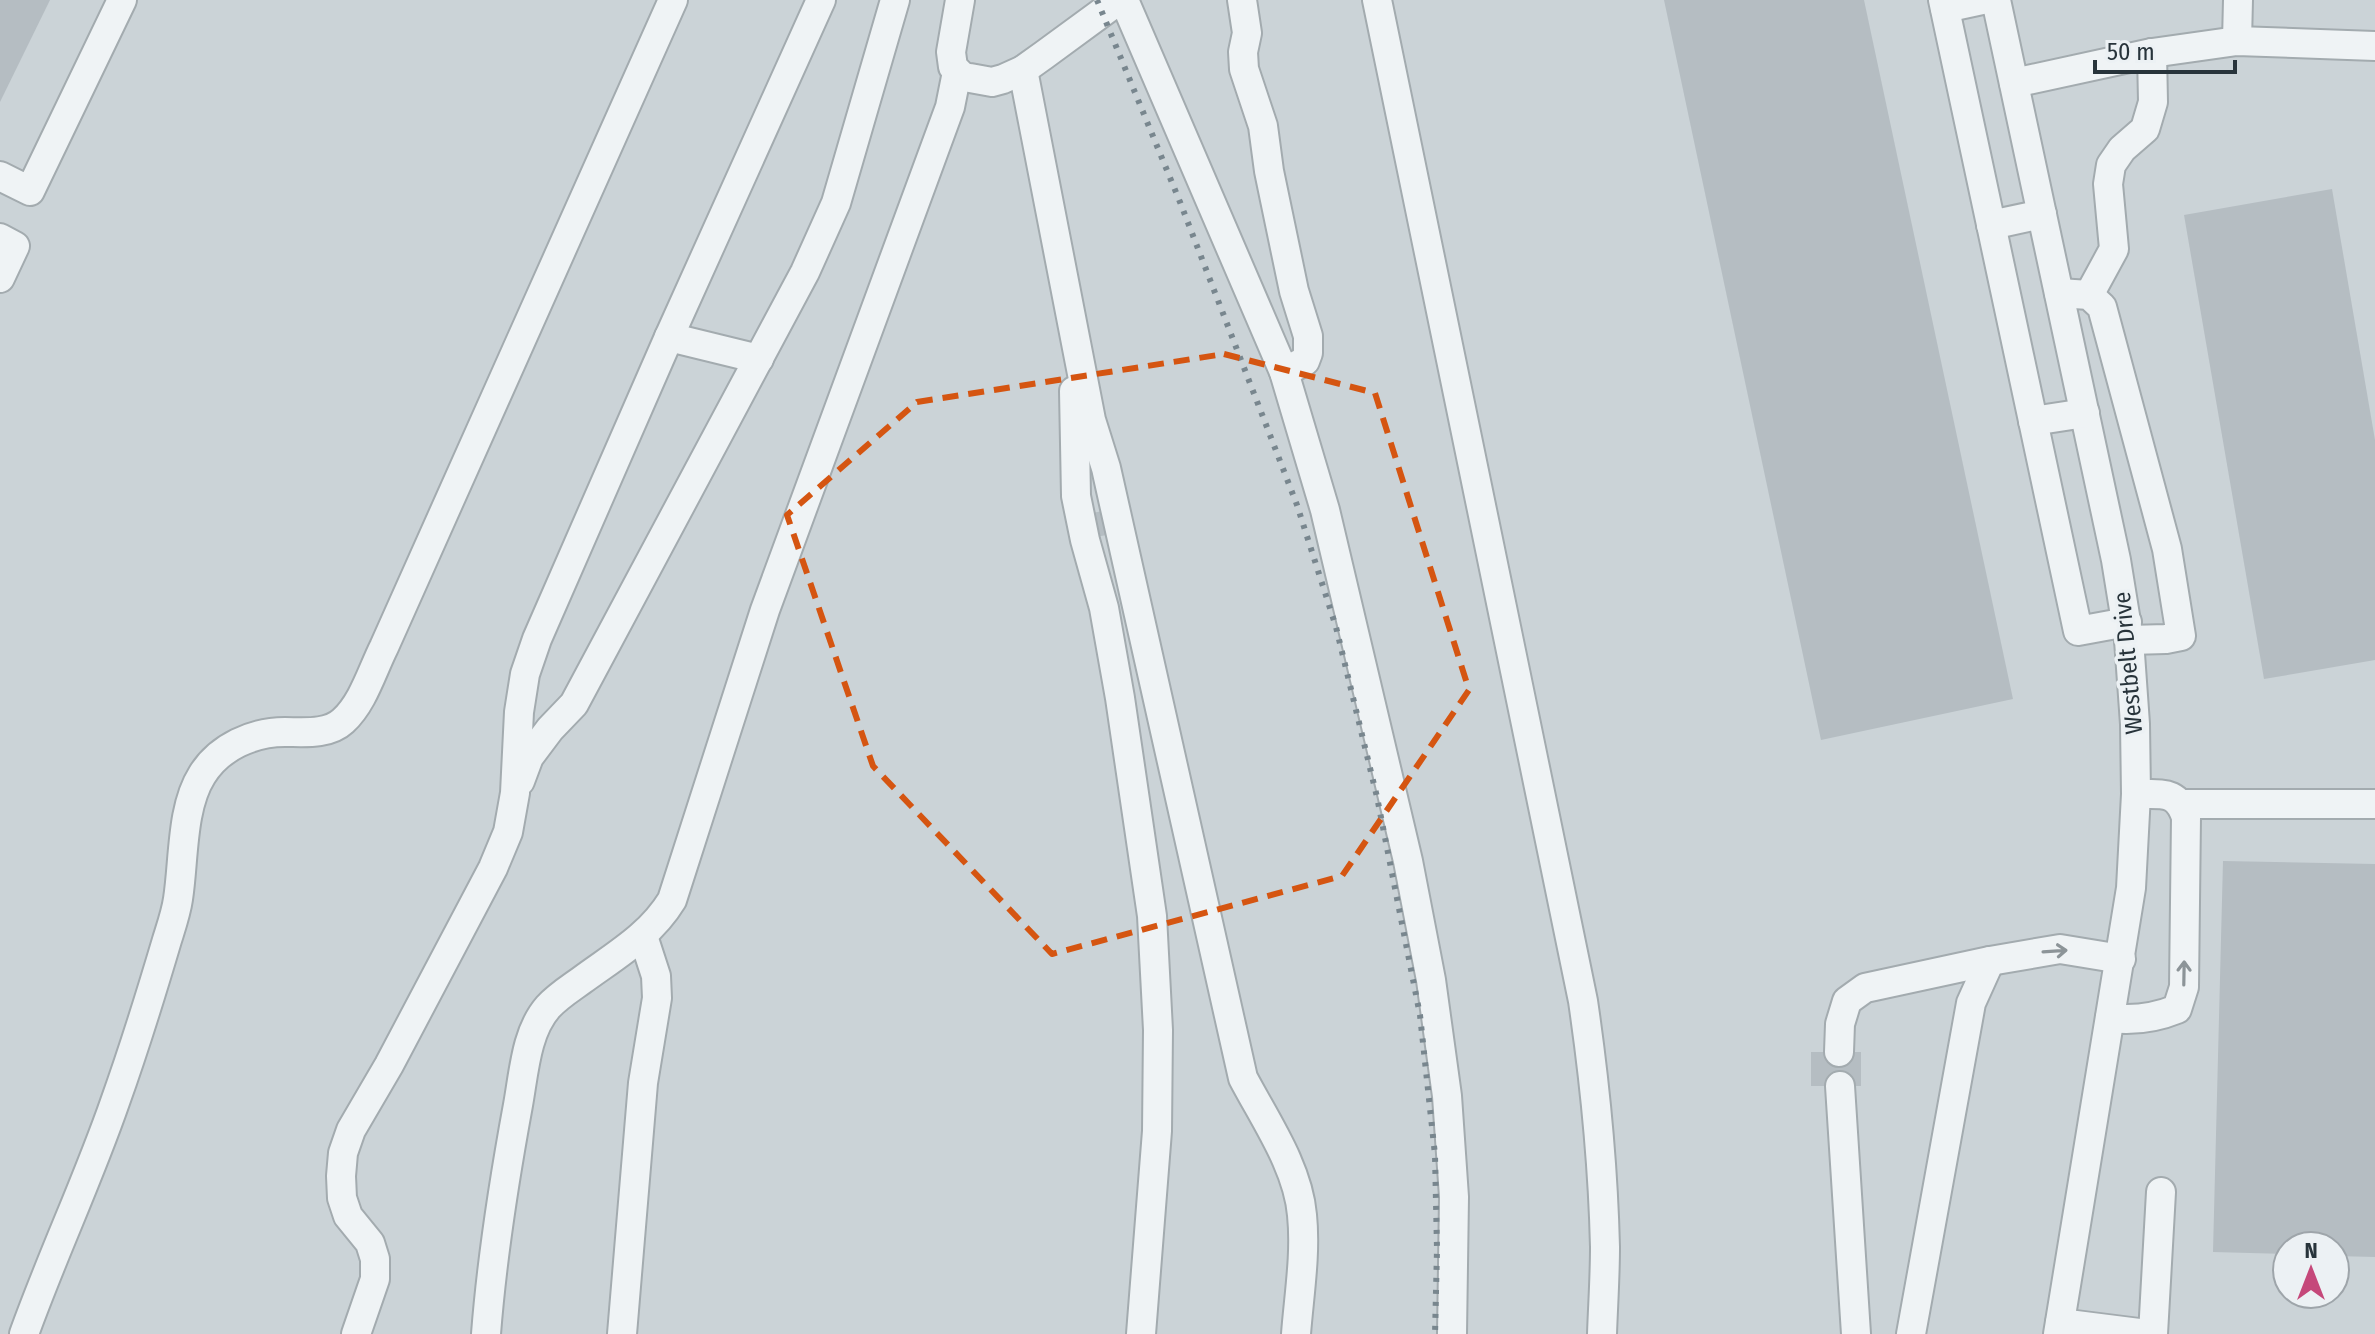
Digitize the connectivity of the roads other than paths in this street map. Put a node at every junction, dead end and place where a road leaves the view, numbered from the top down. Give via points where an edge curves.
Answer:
1 (122, 0) edge
2 (673, 0) edge
3 (821, 0) edge
4 (895, 0) edge
5 (960, 0) edge
6 (1121, 0) edge
7 (1242, 0) edge
8 (1377, 0) edge
9 (1982, 0) edge
10 (1996, 0) edge
11 (2238, 0) edge
12 (1944, 4) edge
13 (2237, 41) junction
14 (2375, 46) edge
15 (2152, 53) junction
16 (1023, 70) junction
17 (957, 72) junction
18 (2014, 83) junction
19 (0, 176) edge
20 (2042, 214) junction
21 (1991, 225) junction
22 (0, 238) edge
23 (0, 278) edge
24 (2059, 293) junction
25 (2089, 295) junction
26 (669, 337) junction
27 (1075, 340) junction
28 (759, 359) junction
29 (1284, 372) junction
30 (2085, 413) junction
31 (2033, 421) junction
32 (2128, 631) junction
33 (515, 793) junction
34 (2136, 794) junction
35 (2375, 804) edge
36 (2184, 810) junction
37 (643, 936) junction
38 (2121, 959) junction
39 (1990, 961) junction
40 (2110, 1018) junction
41 (1839, 1052) dead end
42 (1840, 1086) dead end
43 (2161, 1192) dead end
44 (2059, 1329) edge
45 (24, 1334) edge
46 (356, 1334) edge
47 (486, 1334) edge
48 (622, 1334) edge
49 (1141, 1334) edge
50 (1296, 1334) edge
51 (1452, 1334) edge
52 (1602, 1334) edge
53 (1856, 1334) edge
54 (1911, 1334) edge
55 (2150, 1334) edge

1 - 19 street via 30,191
2 - 45 street via 353,710 341,724 326,730 264,734 227,749 192,794 178,903 165,948 115,1103
3 - 26 street
4 - 28 street via 836,203
5 - 17 street via 951,52
6 - 16 street
6 - 29 street
7 - 29 street via 1247,33 1244,69 1263,126 1276,208 1309,345 1305,361
8 - 52 street via 1583,1001 1601,1158
9 - 12 street
10 - 18 street, Westbelt Drive
11 - 13 street
12 - 21 street
13 - 14 street
13 - 15 street
15 - 18 street
15 - 25 street via 2153,102 2145,129 2111,165 2114,249
16 - 17 street via 992,82
16 - 27 street
17 - 37 street via 950,107 765,610 672,900
18 - 20 street, Westbelt Drive
20 - 21 street
20 - 24 street, Westbelt Drive
21 - 31 street
22 - 23 street via 15,246
24 - 25 street
24 - 30 street, Westbelt Drive
25 - 32 street via 2102,307 2134,423 2167,549 2181,636 2166,639
26 - 28 street
26 - 33 street via 525,674
27 - 49 street via 1076,496 1104,608 1152,916 1157,1131
27 - 50 street via 1243,1078 1297,1189 1303,1244
28 - 33 street via 574,704 529,757
29 - 51 street via 1332,540 1431,980 1454,1197
30 - 31 street
30 - 32 street, Westbelt Drive
31 - 32 street via 2078,631
32 - 34 street, Westbelt Drive
33 - 46 street via 508,832 493,868 343,1153 342,1198 375,1259 375,1279
34 - 36 street via 2171,796
34 - 38 street, Westbelt Drive
35 - 36 street
40 -> 36 street via 2132,1021 2177,1009 2184,987
37 - 47 street via 563,993 538,1021 503,1185
37 - 48 street via 657,998 643,1083
39 -> 38 street via 2060,949
38 - 40 street, Westbelt Drive
39 - 41 street via 1865,988 1847,1001
39 - 54 street via 1971,1003
40 - 44 street, Westbelt Drive
42 - 53 street
43 - 55 street
44 - 55 street

